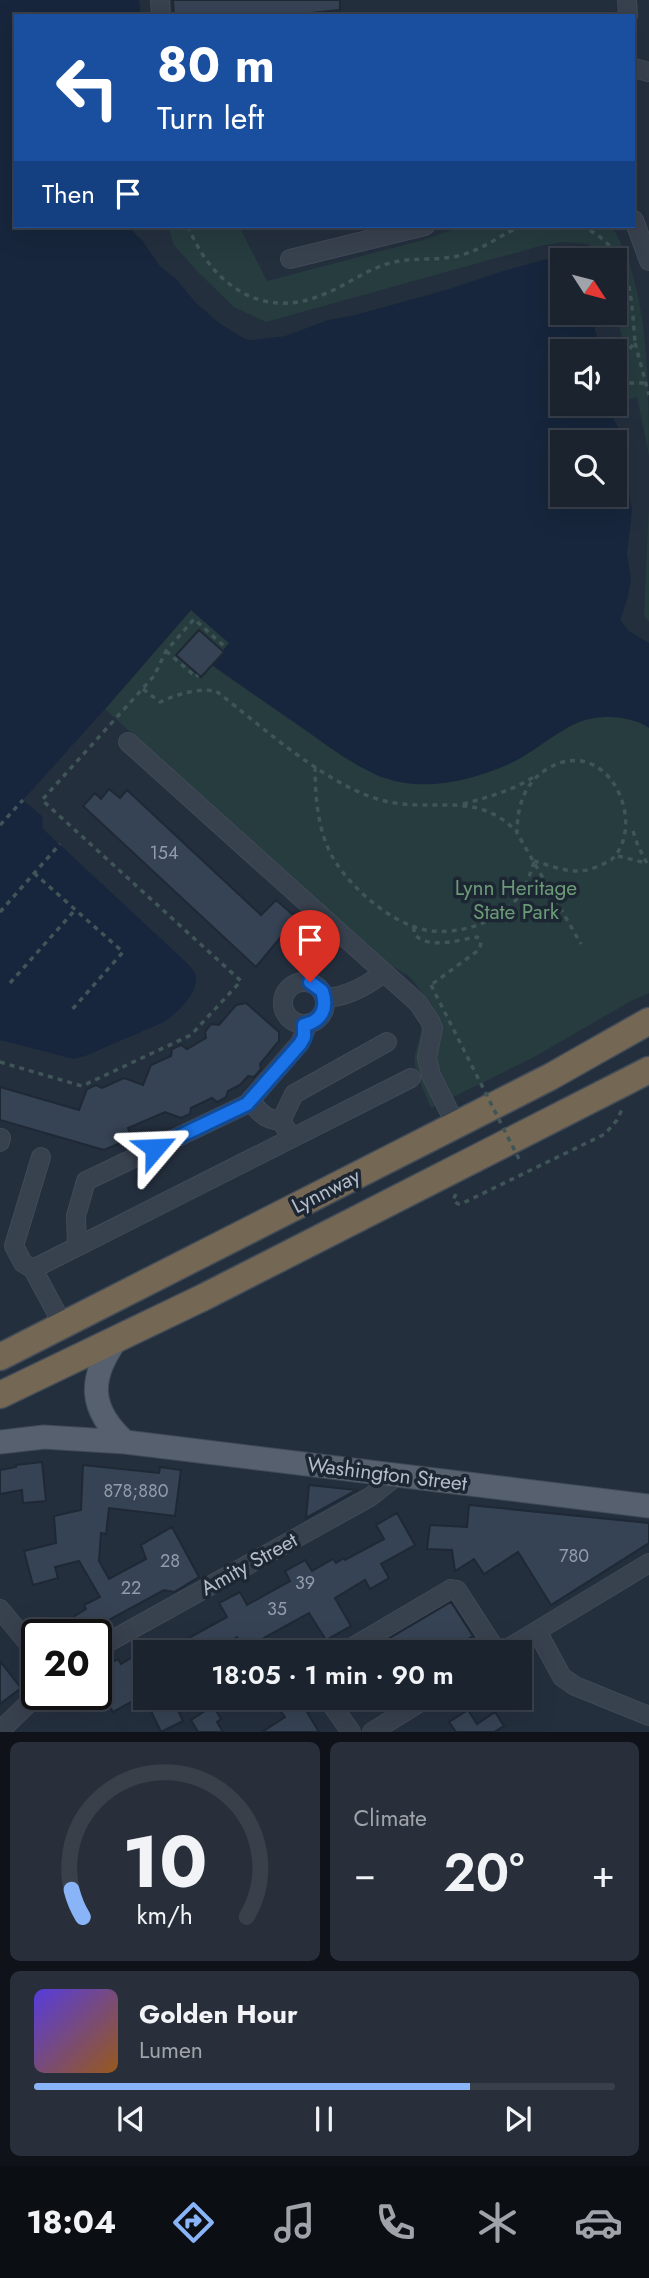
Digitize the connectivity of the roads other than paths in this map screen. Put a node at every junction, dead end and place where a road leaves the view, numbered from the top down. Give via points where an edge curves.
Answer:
1 (635, 223) edge
2 (417, 228) edge
3 (649, 258) edge
4 (290, 259) dead end
5 (128, 742) dead end
6 (383, 974) junction
7 (324, 998) junction
8 (649, 1021) edge
9 (304, 1025) junction
10 (387, 1042) dead end
11 (649, 1070) edge
12 (411, 1078) dead end
13 (251, 1099) junction
14 (281, 1121) junction
15 (456, 1125) junction
16 (292, 1138) junction
17 (41, 1157) dead end
18 (8, 1236) edge
19 (77, 1246) junction
20 (33, 1269) junction
21 (63, 1325) junction
22 (116, 1340) junction
23 (1, 1353) edge
24 (0, 1395) edge
25 (0, 1442) edge
26 (125, 1442) junction
27 (398, 1475) junction
28 (649, 1506) edge
29 (649, 1563) edge
30 (0, 1609) edge
31 (537, 1631) junction
32 (21, 1635) edge
33 (112, 1640) edge
34 (364, 1640) edge
35 (491, 1640) edge
36 (521, 1640) edge
37 (22, 1710) edge
38 (335, 1710) edge
39 (408, 1710) edge
40 (649, 1716) edge
41 (0, 1731) edge
42 (351, 1732) edge
43 (372, 1732) edge

1 - 3 street
2 - 4 street
5 - 6 street
6 - 7 street via 348,995
6 - 15 street via 418,1003 430,1021 430,1075
7 - 9 street via 323,1013
7 - 9 street via 310,982 295,983 284,993 285,1015
8 - 15 highway, Lynnway
9 - 13 street via 300,1044
10 - 14 street via 294,1094
11 - 22 highway, Lynnway
12 - 16 street
13 - 14 street via 271,1121
13 - 19 street via 86,1181 76,1216
14 - 16 street
15 - 21 highway, Lynnway
16 - 19 street
17 - 18 street
18 - 20 street via 23,1263
19 - 20 street
20 - 21 street
21 - 23 highway, Lynnway
22 - 24 highway, Lynnway
22 - 26 main road via 99,1370 96,1395 106,1421
25 - 26 main road, Washington Street via 44,1437
26 - 27 main road, Washington Street
27 - 28 main road, Washington Street
27 - 33 street, Amity Street via 370,1497
29 - 31 street
30 - 32 street
31 - 36 street
31 - 40 street via 562,1677
34 - 35 street via 451,1589 457,1590
37 - 41 street
38 - 42 street
39 - 43 street

